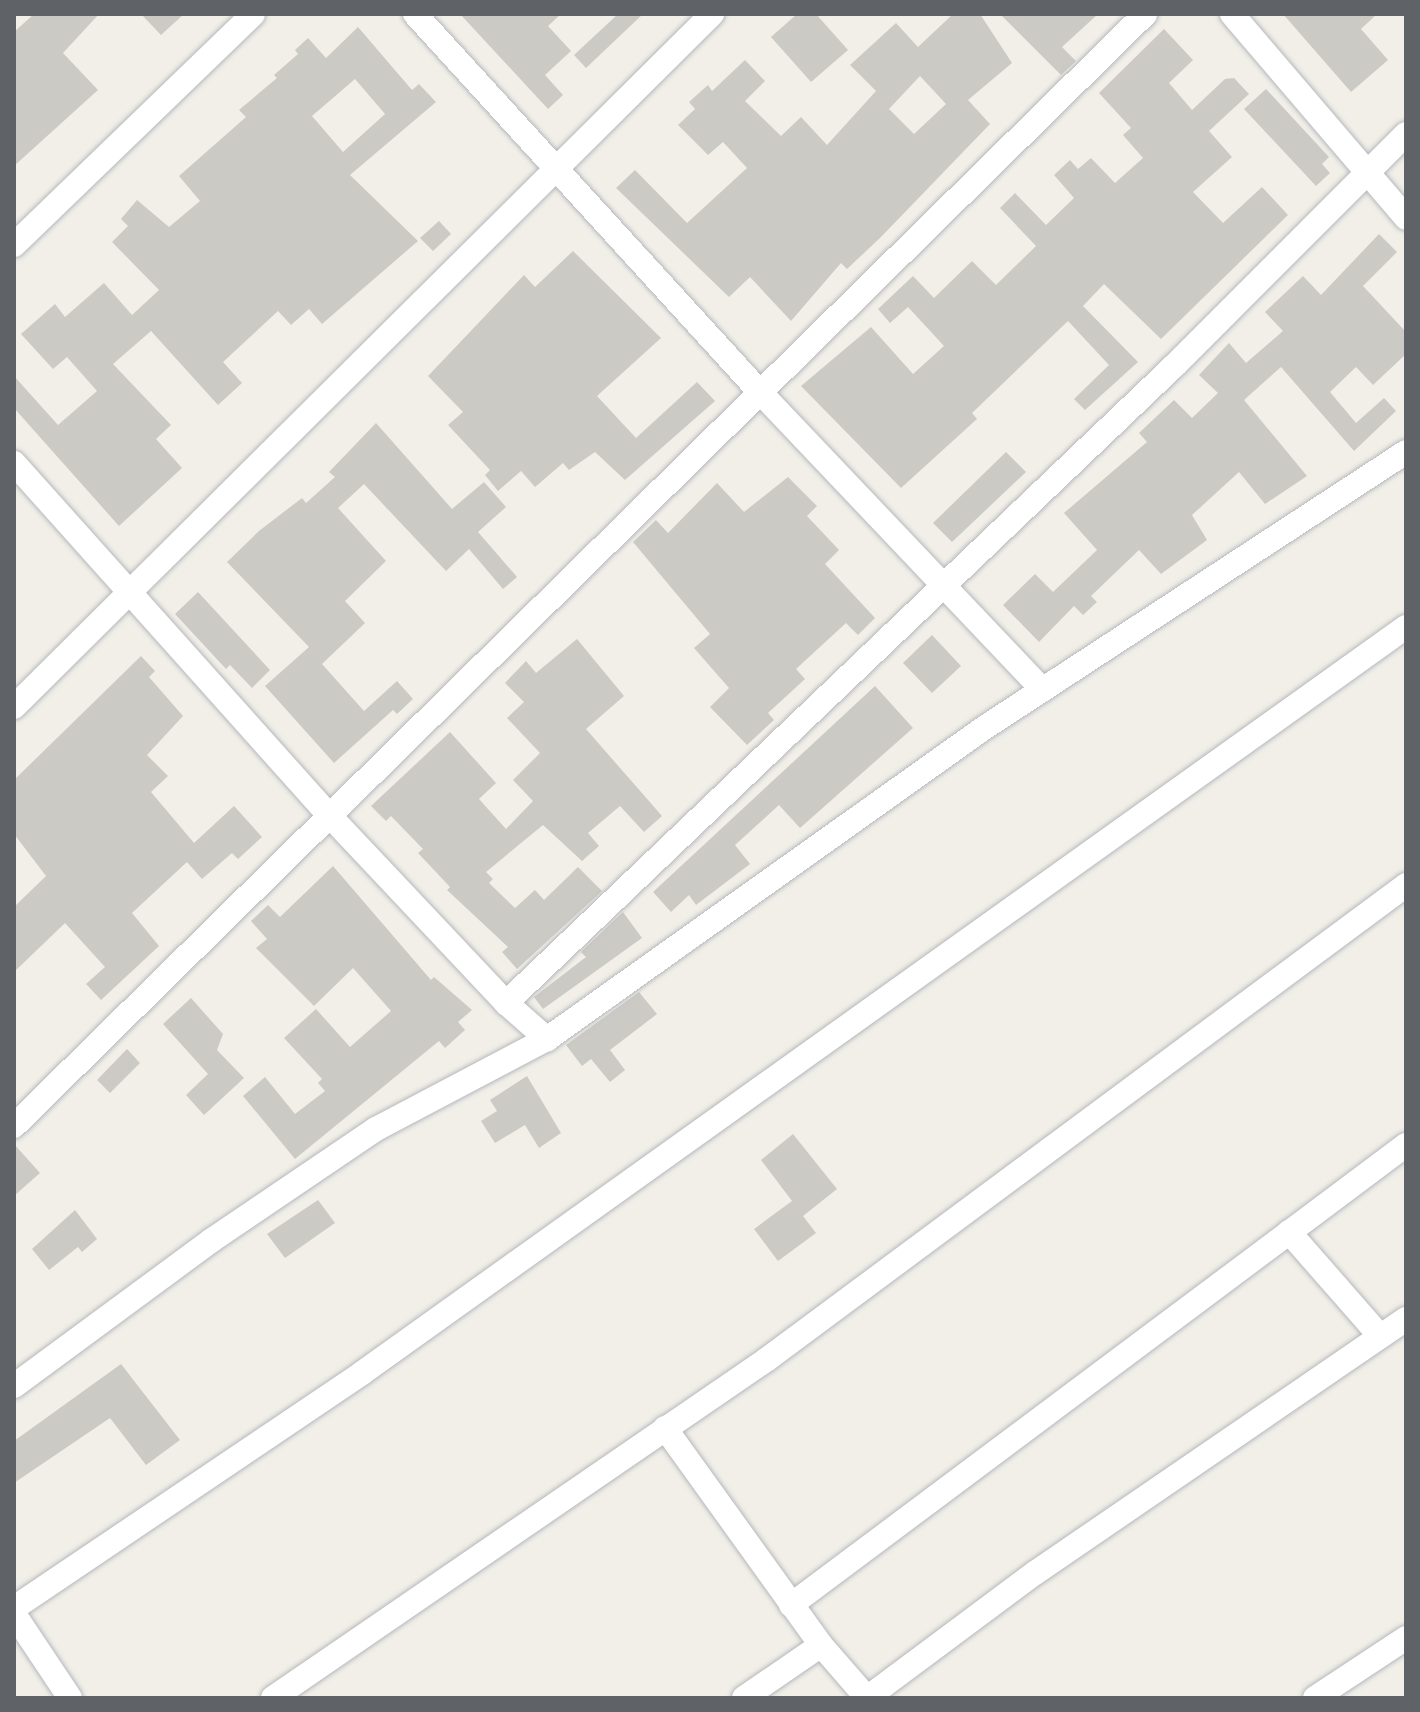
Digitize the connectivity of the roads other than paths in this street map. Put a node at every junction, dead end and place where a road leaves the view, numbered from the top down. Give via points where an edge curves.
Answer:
1 (253, 14) edge
2 (415, 14) edge
3 (712, 14) edge
4 (1145, 14) edge
5 (1232, 14) edge
6 (1406, 134) edge
7 (557, 167) junction
8 (1366, 173) junction
9 (1406, 218) edge
10 (14, 245) edge
11 (759, 391) junction
12 (1406, 452) edge
13 (14, 463) edge
14 (943, 587) junction
15 (130, 593) junction
16 (1406, 627) edge
17 (1043, 690) junction
18 (14, 707) edge
19 (329, 815) junction
20 (1406, 885) edge
21 (506, 1003) junction
22 (547, 1039) junction
23 (14, 1126) edge
24 (1406, 1145) edge
25 (1289, 1232) junction
26 (1406, 1319) edge
27 (1380, 1336) junction
28 (17, 1379) edge
29 (665, 1428) junction
30 (791, 1605) junction
31 (14, 1611) edge
32 (1406, 1638) edge
33 (821, 1645) junction
34 (70, 1698) edge
35 (273, 1698) edge
36 (744, 1698) edge
37 (1315, 1698) edge

1 - 10 street
2 - 7 street
3 - 7 street
4 - 11 street
5 - 8 street
6 - 8 street
7 - 11 street
7 - 15 street
8 - 9 street
8 - 14 street
11 - 14 street
11 - 19 street
12 - 17 street
13 - 15 street
14 - 17 street
14 - 21 street
15 - 18 street
15 - 19 street
16 - 31 street via 362,1373
17 - 22 street
19 - 21 street
19 - 23 street
20 - 29 street via 779,1351
21 - 22 street
22 - 28 street via 376,1129
24 - 25 street
25 - 27 street
25 - 30 street
26 - 27 street
27 - 33 street via 1035,1573 867,1698
29 - 30 street
29 - 35 street
30 - 33 street
31 - 34 street
32 - 37 street
33 - 36 street

